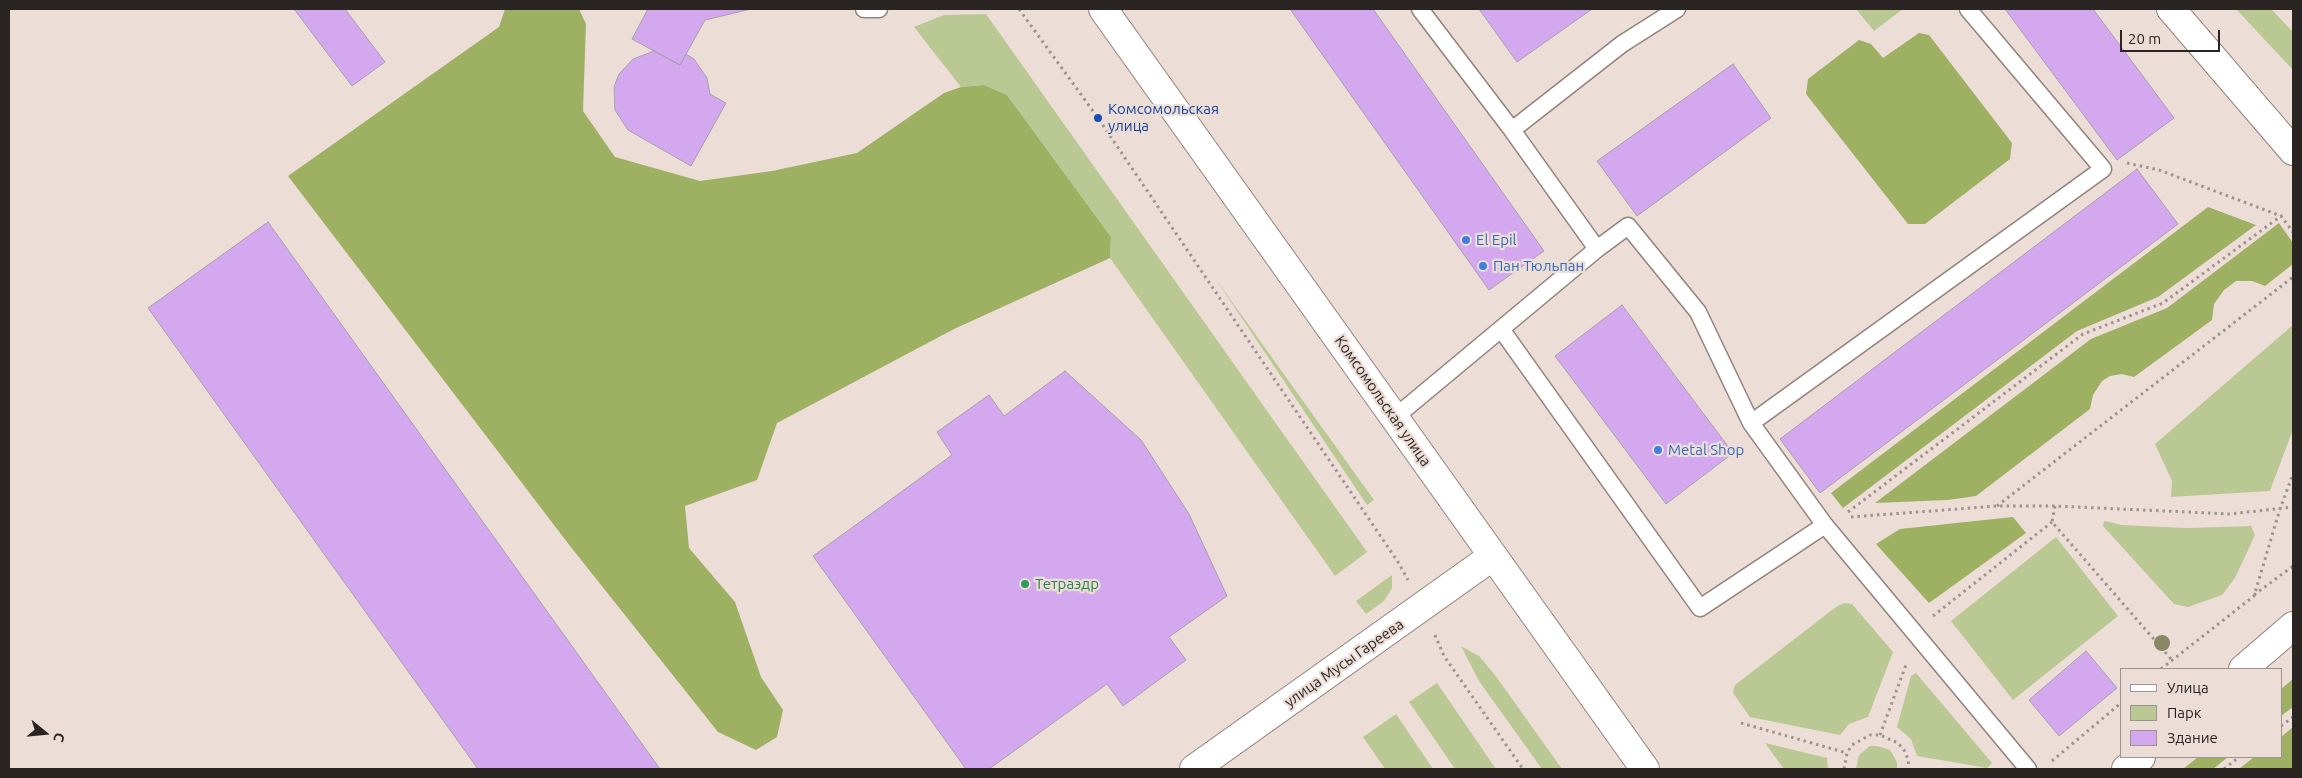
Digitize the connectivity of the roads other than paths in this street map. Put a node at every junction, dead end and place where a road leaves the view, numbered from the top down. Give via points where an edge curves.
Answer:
1 (864, 9) edge
2 (879, 9) edge
3 (1103, 9) edge
4 (1420, 9) edge
5 (1677, 9) edge
6 (1968, 9) edge
7 (2170, 9) edge
8 (1512, 130) junction
9 (2293, 151) edge
10 (1596, 250) junction
11 (1501, 329) junction
12 (1394, 418) junction
13 (1751, 423) junction
14 (1825, 526) junction
15 (1493, 556) junction
16 (2293, 626) edge
17 (2244, 668) edge
18 (2140, 758) edge
19 (1194, 769) edge
20 (1645, 769) edge
21 (2028, 769) edge
22 (2126, 769) edge

1 - 2 lane
3 - 12 main road, Комсомольская улица
4 - 8 lane
5 - 8 lane via 1622,44
6 - 13 lane via 2103,169
7 - 9 main road
8 - 10 lane
10 - 11 lane
10 - 13 lane via 1628,226 1698,312
11 - 12 lane
11 - 14 lane via 1700,608
12 - 15 main road, Комсомольская улица
13 - 14 lane
14 - 21 lane
15 - 19 main road, улица Мусы Гареева
15 - 20 main road, Комсомольская улица
16 - 17 main road
18 - 22 main road

